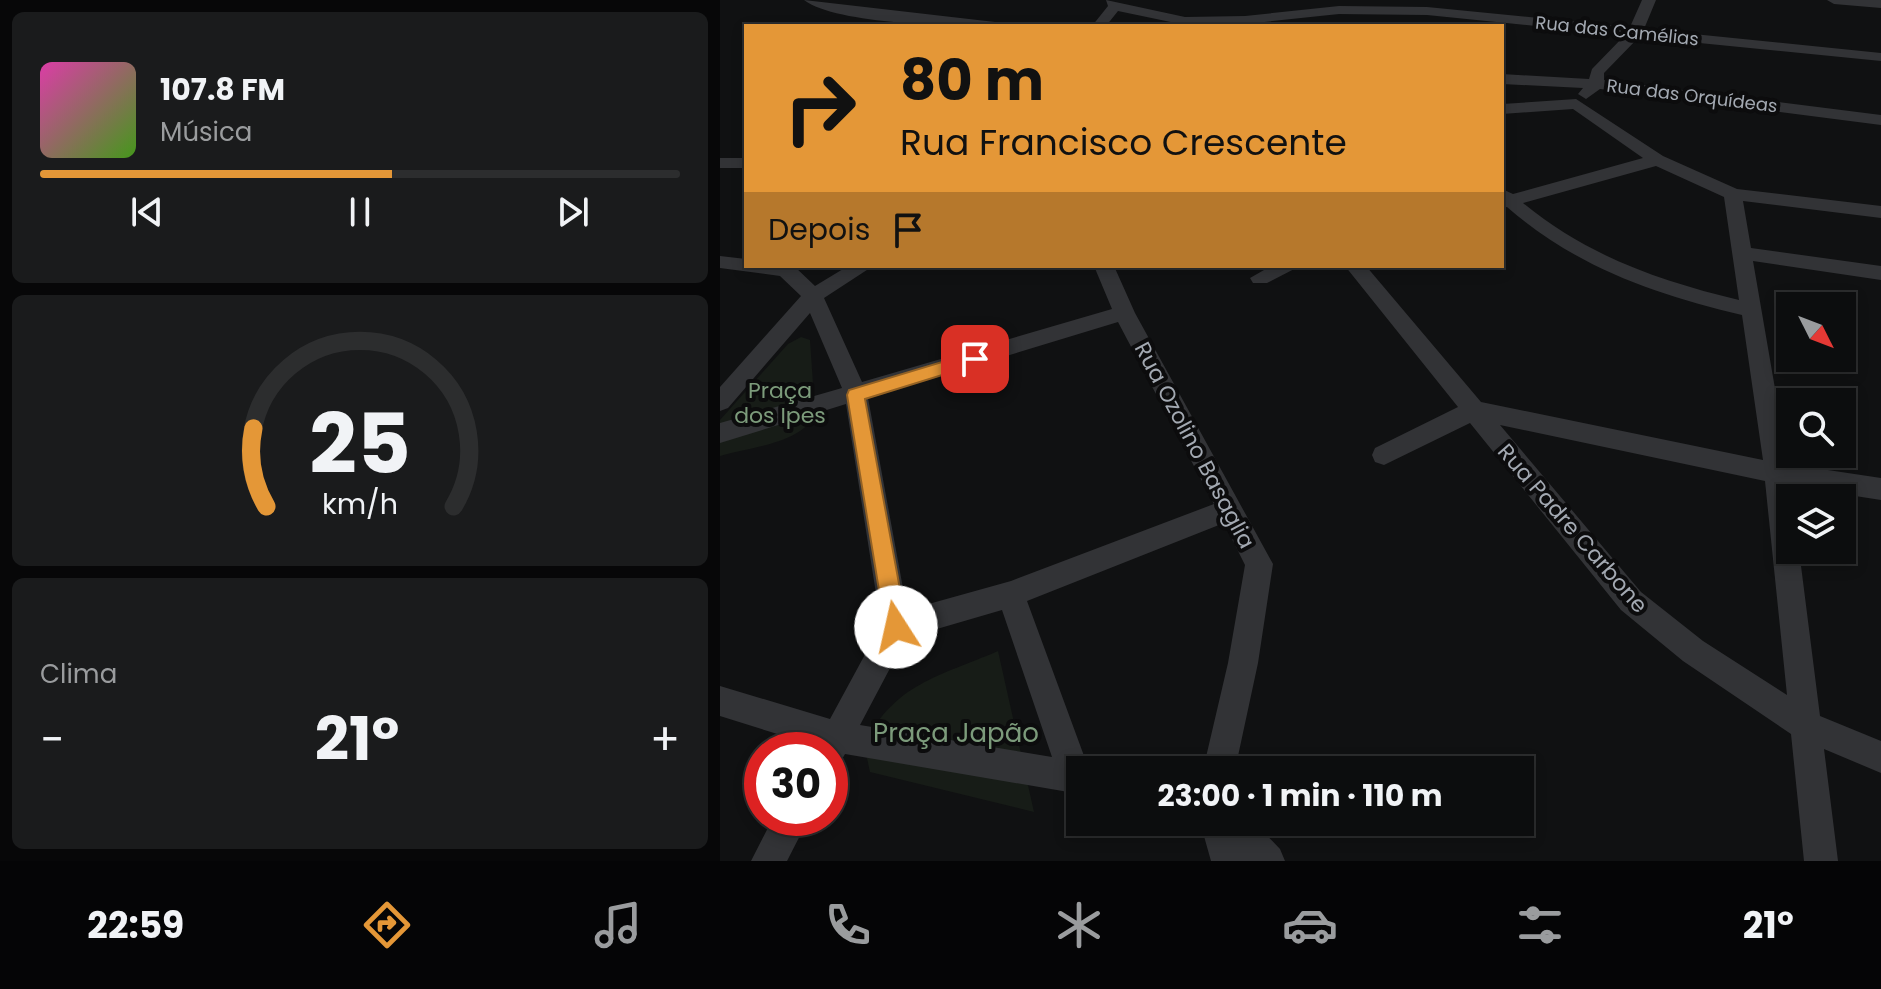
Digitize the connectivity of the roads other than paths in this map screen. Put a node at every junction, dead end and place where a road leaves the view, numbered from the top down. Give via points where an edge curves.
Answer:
1 (811, 0) edge
2 (1649, 0) edge
3 (1834, 0) edge
4 (1114, 3) edge
5 (1881, 4) edge
6 (1430, 5) edge
7 (853, 12) junction
8 (836, 24) dead end
9 (975, 24) edge
10 (1100, 24) edge
11 (1635, 33) junction
12 (1881, 57) edge
13 (1504, 79) edge
14 (1596, 84) junction
15 (1576, 104) junction
16 (1504, 109) edge
17 (1881, 120) edge
18 (1657, 160) junction
19 (721, 162) edge
20 (744, 163) edge
21 (1733, 194) junction
22 (1505, 199) edge
23 (1881, 212) edge
24 (1744, 253) junction
25 (720, 262) edge
26 (744, 265) edge
27 (770, 268) edge
28 (860, 268) edge
29 (1105, 268) edge
30 (1285, 268) edge
31 (1357, 268) edge
32 (1881, 273) edge
33 (1260, 278) dead end
34 (813, 296) junction
35 (1754, 311) junction
36 (1124, 313) junction
37 (856, 395) junction
38 (720, 402) edge
39 (1474, 410) junction
40 (720, 433) edge
41 (1384, 455) dead end
42 (1777, 473) junction
43 (1881, 489) edge
44 (1231, 509) junction
45 (1011, 594) junction
46 (896, 627) junction
47 (720, 701) edge
48 (1806, 726) junction
49 (803, 732) edge
50 (839, 732) edge
51 (848, 745) edge
52 (1070, 756) edge
53 (1222, 756) edge
54 (1881, 757) edge
55 (1066, 775) edge
56 (782, 836) edge
57 (1221, 836) edge
58 (1244, 836) edge
59 (768, 861) edge
60 (1228, 861) edge
61 (1268, 861) edge
62 (1821, 861) edge

1 - 7 street
2 - 11 street
3 - 5 street
4 - 6 street, Rua das Camélias via 1185,21
4 - 10 street
6 - 11 street, Rua das Camélias
7 - 8 street
7 - 9 street
11 - 12 street, Rua das Camélias
11 - 14 street via 1597,72
13 - 14 street, Rua das Orquídeas
14 - 15 street
14 - 17 street, Rua das Orquídeas
15 - 16 street
15 - 18 street
18 - 21 street
18 - 22 street
19 - 20 street
21 - 23 street
21 - 24 street
22 - 35 street via 1615,272
24 - 32 street
24 - 35 street
25 - 26 street
27 - 34 street via 786,270
28 - 34 street
29 - 36 street, Rua Ozolino Basaglia
30 - 33 street
31 - 39 street, Rua Padre Carbone
34 - 37 street
34 - 38 street
35 - 42 street
36 - 37 street
36 - 44 street, Rua Ozolino Basaglia
37 - 40 street
37 - 46 street
39 - 41 street
39 - 42 street
39 - 48 street, Rua Padre Carbone via 1631,601 1693,651
42 - 43 street
42 - 48 street
44 - 45 street
44 - 53 street, Rua Ozolino Basaglia via 1259,564
45 - 46 street
45 - 52 street
46 - 50 street
47 - 49 street
48 - 54 street, Rua Padre Carbone
48 - 62 street
51 - 55 street
56 - 59 street
57 - 60 street
58 - 61 street

